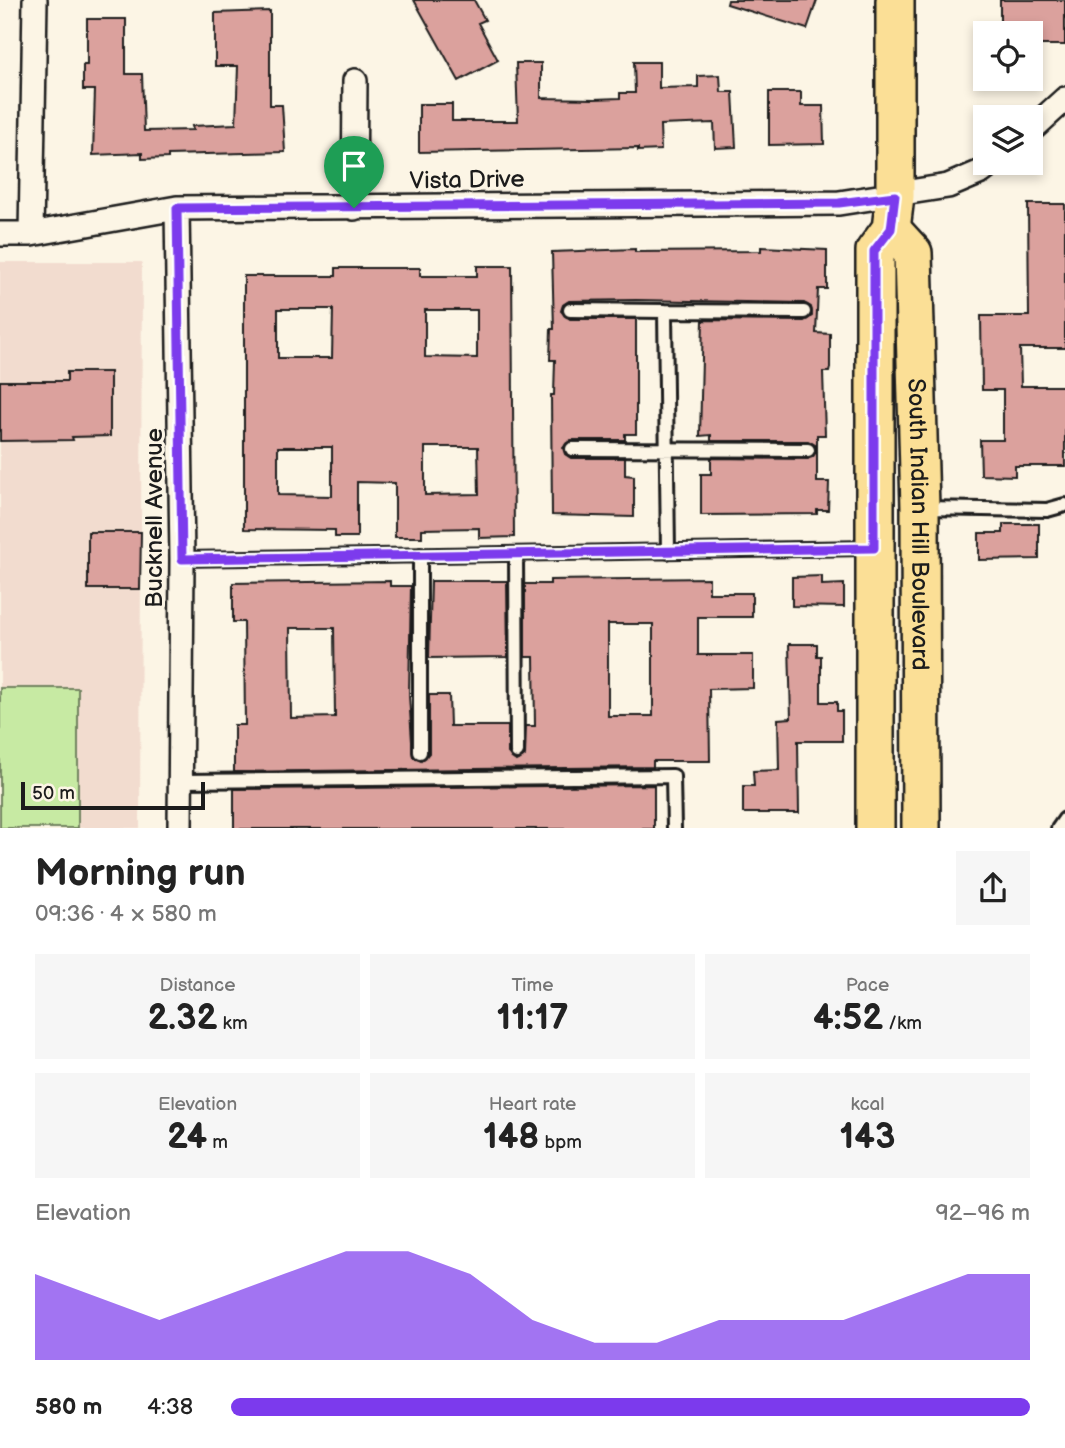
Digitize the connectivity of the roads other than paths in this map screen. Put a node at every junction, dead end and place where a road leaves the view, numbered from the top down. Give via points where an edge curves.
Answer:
1 (35, 0) edge
2 (895, 0) edge
3 (355, 81) dead end
4 (1065, 99) edge
5 (1043, 119) edge
6 (974, 175) edge
7 (177, 208) junction
8 (354, 208) junction
9 (893, 213) junction
10 (31, 233) junction
11 (0, 234) edge
12 (570, 310) dead end
13 (665, 311) junction
14 (804, 312) dead end
15 (572, 449) dead end
16 (667, 449) junction
17 (808, 450) dead end
18 (1065, 505) edge
19 (920, 508) junction
20 (874, 548) junction
21 (668, 552) junction
22 (516, 554) junction
23 (420, 555) junction
24 (182, 559) junction
25 (420, 752) dead end
26 (517, 752) dead end
27 (181, 781) junction
28 (1065, 819) edge
29 (180, 828) edge
30 (674, 828) edge
31 (875, 828) edge
32 (921, 828) edge
33 (1058, 828) edge

1 - 10 street
2 - 9 main road
3 - 8 street
4 - 5 street
6 - 9 street, Vista Drive
7 - 8 street, Vista Drive
7 - 10 street, Vista Drive
7 - 24 street, Bucknell Avenue
8 - 9 street, Vista Drive via 839,203
9 - 19 main road, South Indian Hill Boulevard via 913,253
9 - 20 main road, South Indian Hill Boulevard via 874,251
10 - 11 street, Vista Drive
12 - 13 lane
13 - 14 lane
13 - 16 lane
15 - 16 lane
16 - 17 lane
16 - 21 lane
18 - 19 lane via 1047,510
19 - 32 main road, South Indian Hill Boulevard
20 - 21 lane
20 - 31 main road, South Indian Hill Boulevard
21 - 22 lane
22 - 23 lane
22 - 26 lane
23 - 24 lane
23 - 25 lane
24 - 27 street, Bucknell Avenue
27 - 29 street, Bucknell Avenue
27 - 30 lane via 673,776
28 - 33 lane

